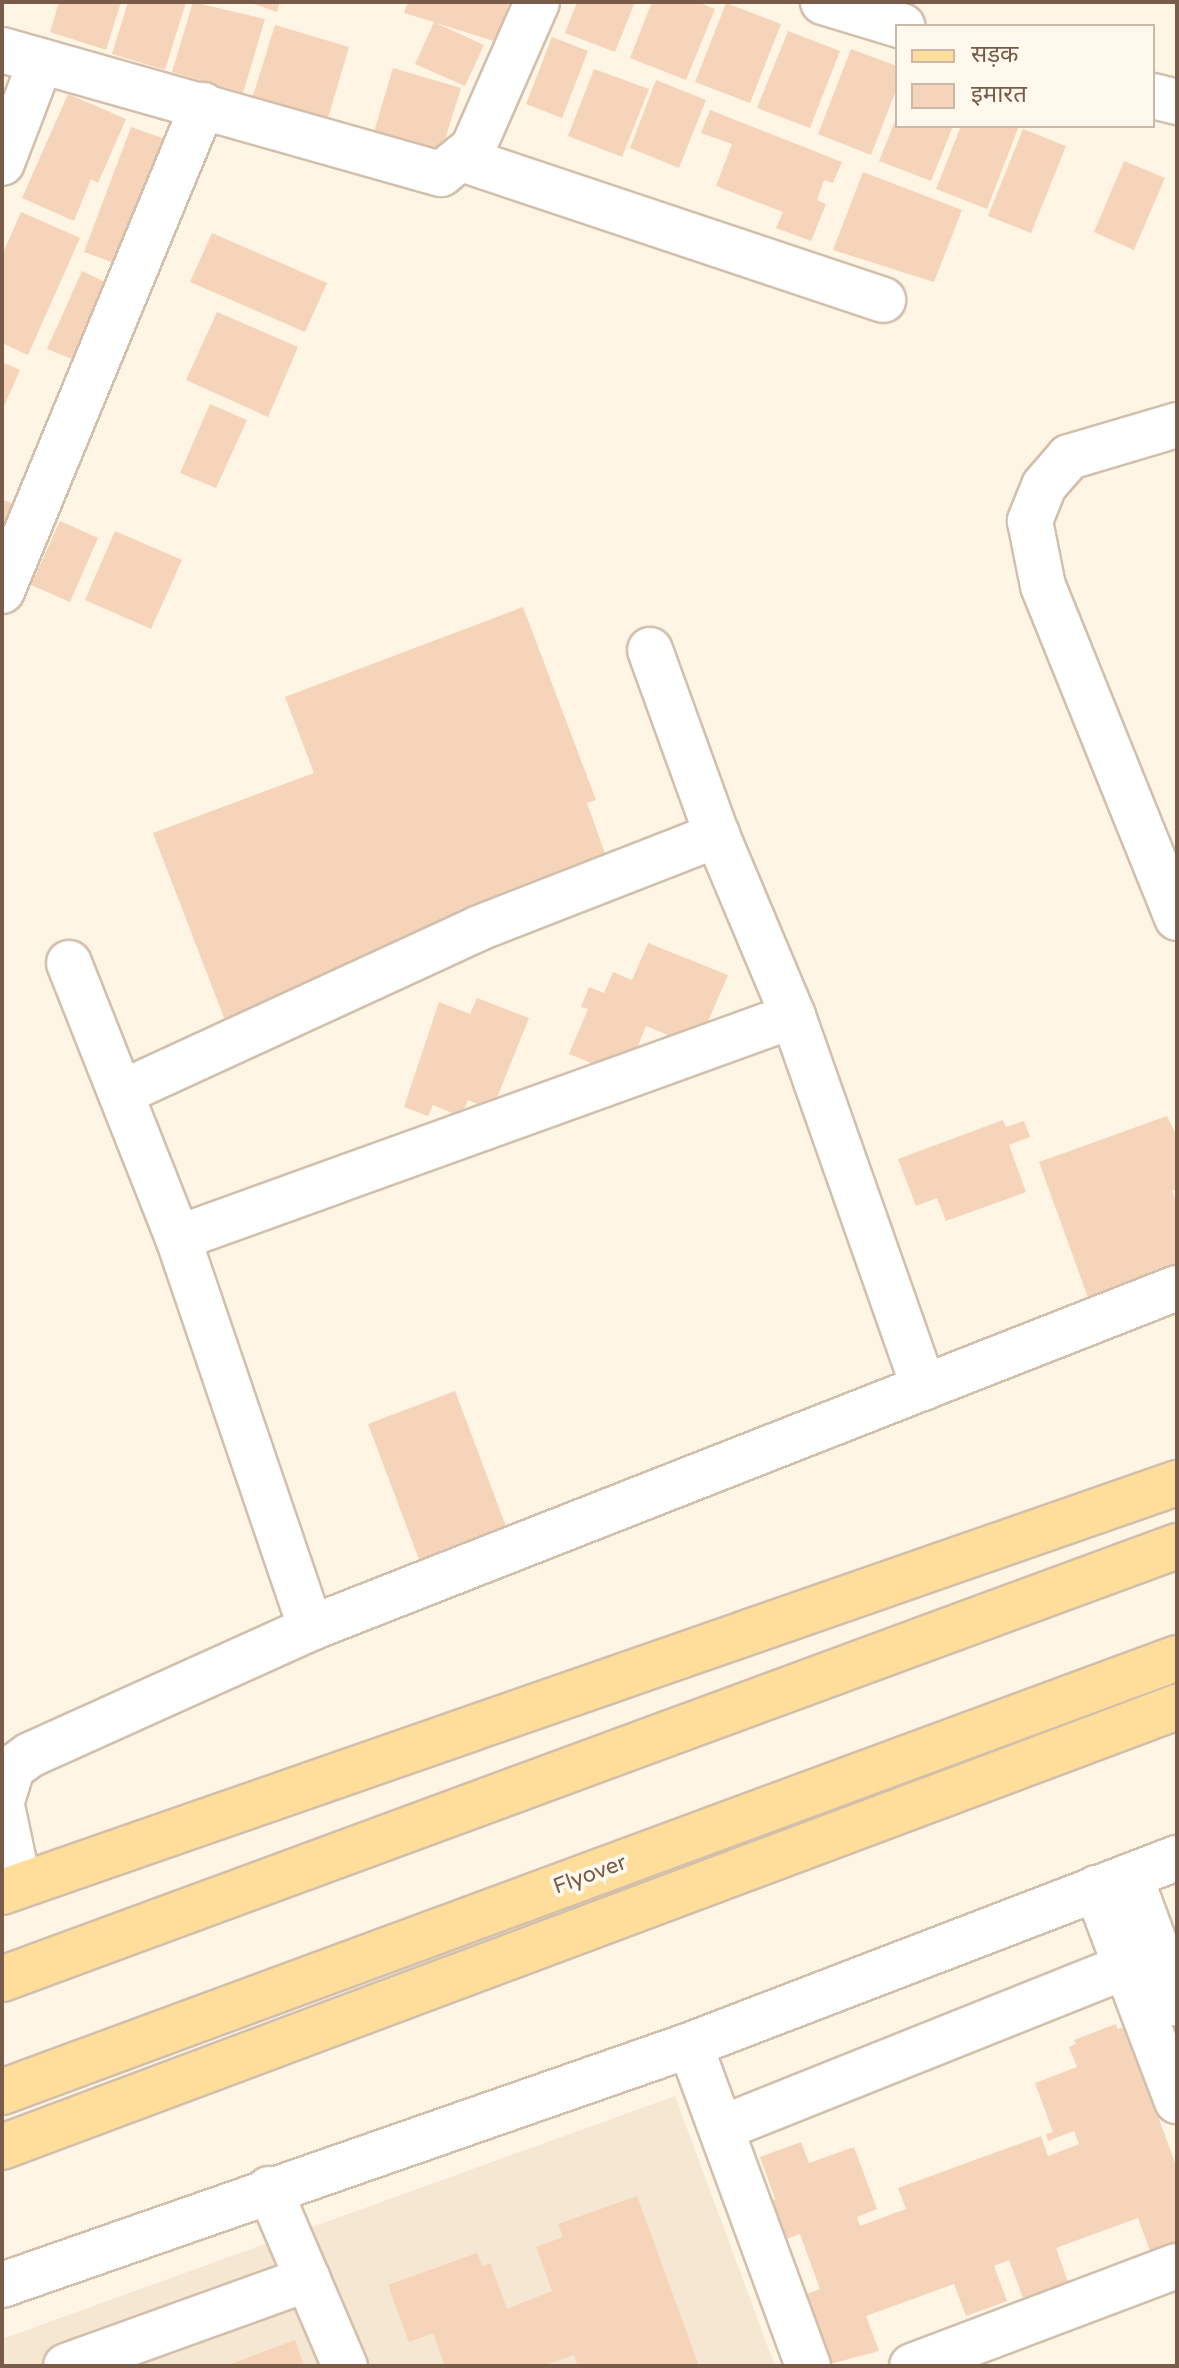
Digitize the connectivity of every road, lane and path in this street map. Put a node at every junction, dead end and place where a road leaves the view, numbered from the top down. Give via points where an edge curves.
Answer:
1 (537, 2) edge
2 (823, 2) edge
3 (895, 24) edge
4 (22, 56) edge
5 (1155, 96) edge
6 (1177, 102) edge
7 (203, 105) junction
8 (465, 160) junction
9 (2, 163) edge
10 (883, 300) dead end
11 (1177, 425) edge
12 (2, 591) edge
13 (650, 650) dead end
14 (717, 835) junction
15 (1177, 918) edge
16 (69, 963) dead end
17 (793, 1016) junction
18 (121, 1093) junction
19 (178, 1238) junction
20 (1177, 1288) edge
21 (924, 1388) junction
22 (1177, 1483) edge
23 (1177, 1546) edge
24 (311, 1628) junction
25 (1177, 1658) edge
26 (1177, 1707) edge
27 (3, 1792) edge
28 (1177, 1858) edge
29 (1113, 1882) junction
30 (11, 1888) edge
31 (2, 1979) edge
32 (1162, 1979) edge
33 (690, 2045) junction
34 (2, 2092) edge
35 (1177, 2101) edge
36 (722, 2128) junction
37 (2, 2147) edge
38 (269, 2189) junction
39 (1177, 2266) edge
40 (308, 2279) junction
41 (2, 2285) edge
42 (116, 2358) edge
43 (66, 2366) edge
44 (345, 2366) edge
45 (808, 2366) edge
46 (912, 2366) edge

1 - 8 street
2 - 3 street
4 - 7 street
4 - 9 street
5 - 6 street
7 - 8 street via 419,171 441,174
7 - 12 street
8 - 10 street
11 - 15 street via 1069,457 1044,486 1030,521 1043,586
13 - 14 street
14 - 17 street
14 - 18 street via 479,928
16 - 18 street
17 - 19 street
17 - 21 street
18 - 19 street
19 - 24 street
20 - 21 street
21 - 24 street
22 - 30 main road
23 - 31 main road
24 - 27 street via 30,1755 12,1768
25 - 34 main road, Flyover
26 - 37 main road
27 - 30 street
28 - 29 street
29 - 32 street
29 - 33 street
32 - 35 street
32 - 36 street
33 - 36 street
33 - 38 street
36 - 45 street
38 - 40 street
38 - 41 street
39 - 46 street
40 - 42 street
40 - 44 street
42 - 43 street

